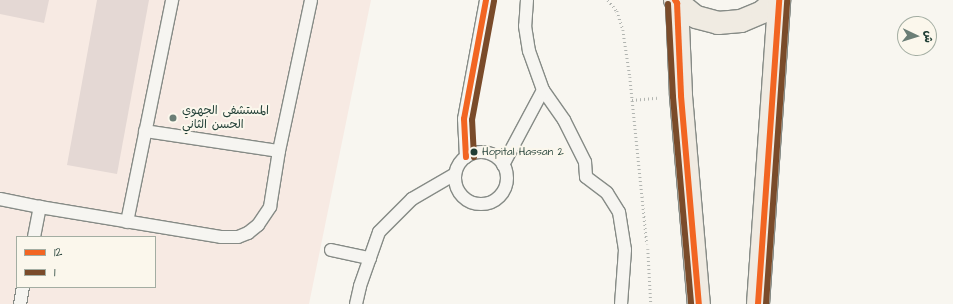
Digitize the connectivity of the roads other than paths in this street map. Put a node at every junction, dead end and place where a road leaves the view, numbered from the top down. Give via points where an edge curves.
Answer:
1 (172, 0) edge
2 (311, 0) edge
3 (486, 0) edge
4 (527, 0) edge
5 (776, 0) edge
6 (779, 0) edge
7 (676, 2) edge
8 (543, 90) junction
9 (145, 130) junction
10 (279, 151) junction
11 (466, 157) junction
12 (503, 165) junction
13 (456, 174) junction
14 (0, 199) edge
15 (40, 208) junction
16 (127, 222) junction
17 (34, 236) edge
18 (330, 250) dead end
19 (370, 258) junction
20 (24, 288) edge
21 (20, 304) edge
22 (356, 304) edge
23 (621, 304) edge
24 (699, 304) edge
25 (758, 304) edge

1 - 9 lane
2 - 10 lane
3 - 11 lane via 464,119
4 - 8 lane via 525,26 529,50
5 - 7 highway via 762,12 741,21 718,23 696,17
6 - 25 highway
7 - 24 highway via 681,96
8 - 12 lane
8 - 23 lane via 564,120 585,162 586,177 607,193 619,212 625,250
9 - 10 lane
9 - 16 lane
10 - 16 lane via 270,207 258,225 238,237 221,237
11 - 12 lane via 473,153 487,153 499,159
11 - 13 lane via 457,167
12 - 13 lane via 507,178 503,192 486,204 465,199 457,188
13 - 19 lane via 406,204 379,232
14 - 15 lane
15 - 16 lane
15 - 17 lane
18 - 19 lane
19 - 22 lane
20 - 21 lane

